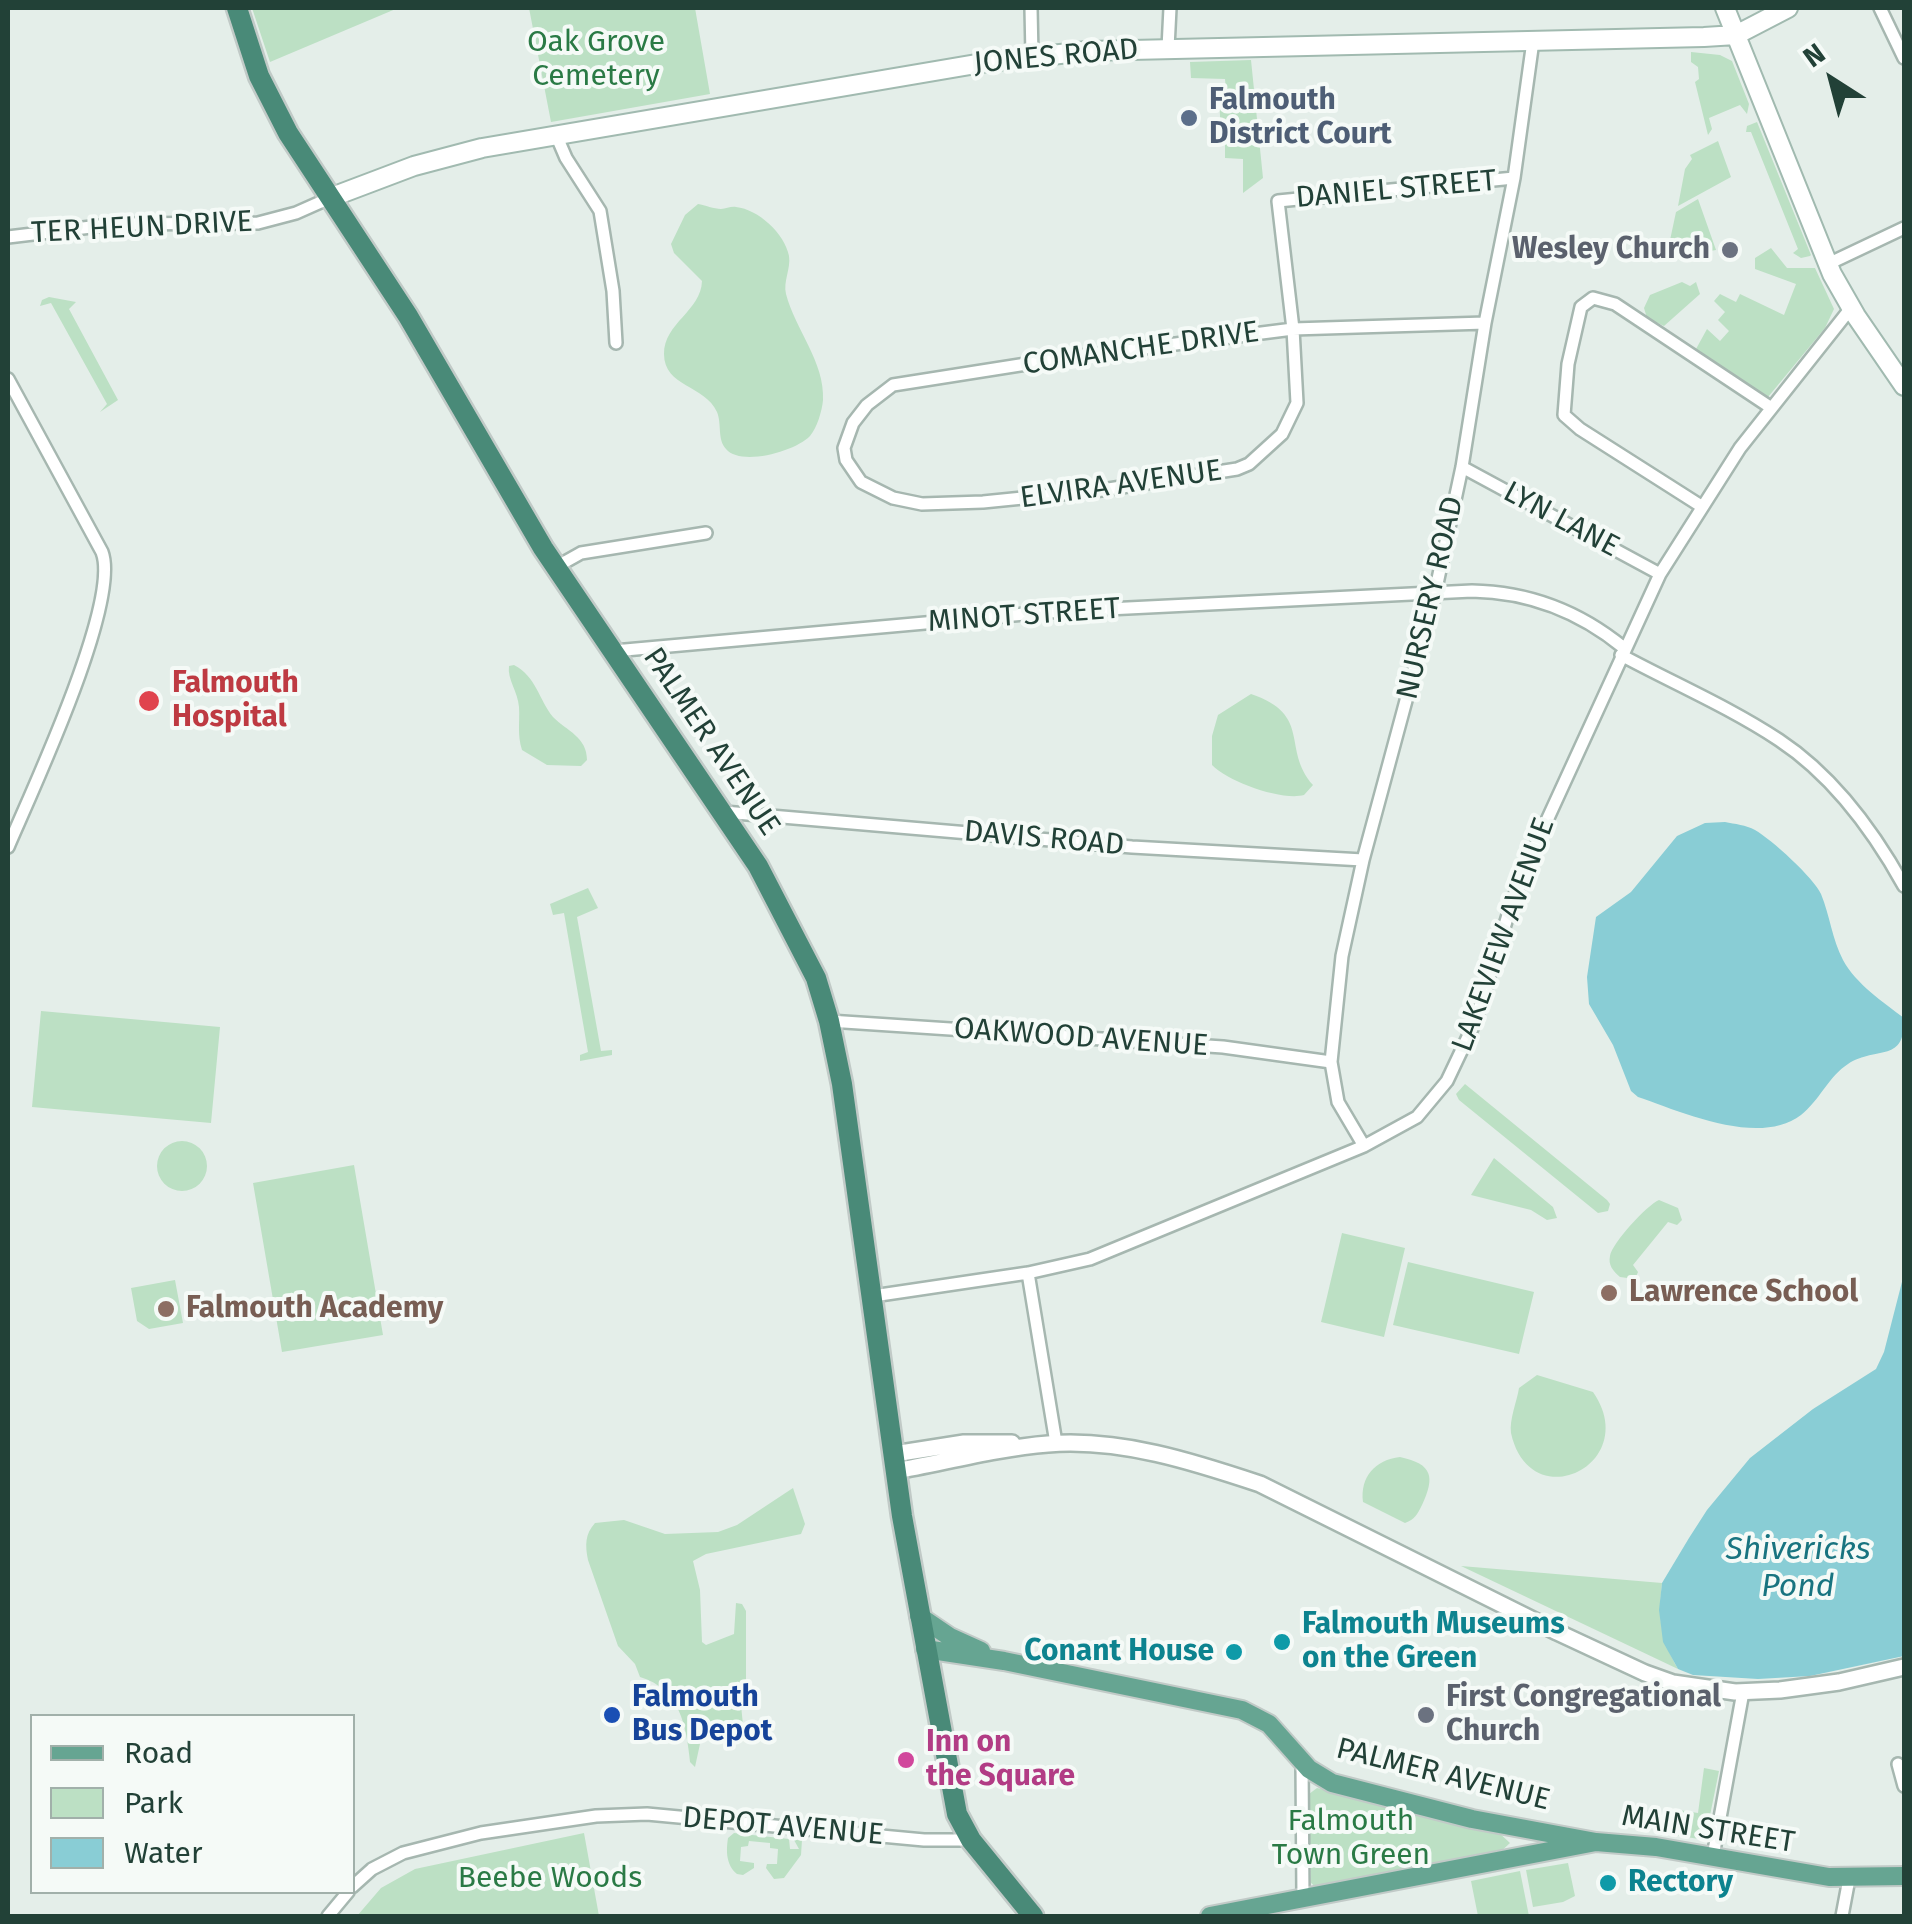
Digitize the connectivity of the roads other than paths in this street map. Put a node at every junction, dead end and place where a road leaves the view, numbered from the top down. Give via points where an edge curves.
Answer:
1 (237, 8) edge
2 (1031, 8) edge
3 (1170, 8) edge
4 (1725, 8) edge
5 (1788, 8) edge
6 (1880, 8) edge
7 (1736, 34) junction
8 (1533, 41) junction
9 (1168, 48) junction
10 (1032, 56) junction
11 (1904, 58) edge
12 (557, 137) junction
13 (1514, 178) junction
14 (332, 197) junction
15 (1278, 201) joint
16 (1904, 228) edge
17 (8, 237) edge
18 (1828, 264) junction
19 (1851, 308) junction
20 (1485, 322) junction
21 (1293, 329) junction
22 (616, 343) dead end
23 (8, 379) edge
24 (1904, 386) edge
25 (1770, 407) junction
26 (846, 460) joint
27 (1462, 467) junction
28 (1701, 506) junction
29 (706, 533) dead end
30 (556, 567) junction
31 (1660, 574) junction
32 (1435, 593) junction
33 (614, 651) junction
34 (1622, 652) junction
35 (724, 812) junction
36 (8, 847) edge
37 (1363, 860) junction
38 (1904, 886) edge
39 (829, 1021) junction
40 (1331, 1062) junction
41 (1364, 1146) junction
42 (1028, 1273) junction
43 (872, 1296) junction
44 (1051, 1443) junction
45 (895, 1462) junction
46 (919, 1616) junction
47 (925, 1650) junction
48 (1004, 1661) junction
49 (1904, 1667) edge
50 (1743, 1692) junction
51 (1302, 1762) junction
52 (1898, 1764) dead end
53 (1904, 1786) edge
54 (1496, 1823) junction
55 (971, 1840) junction
56 (1596, 1842) junction
57 (1538, 1854) junction
58 (1713, 1856) junction
59 (1904, 1876) edge
60 (1849, 1879) junction
61 (355, 1884) edge
62 (346, 1894) edge
63 (1303, 1900) junction
64 (1282, 1910) edge
65 (328, 1916) edge
66 (1033, 1916) edge
67 (1210, 1916) edge
68 (1842, 1916) edge

1 - 14 highway, PALMER AVENUE via 278,116
2 - 10 street
3 - 9 street
4 - 7 main road
5 - 7 main road, JONES ROAD
6 - 11 street
7 - 8 main road, JONES ROAD
7 - 18 main road
8 - 9 main road, JONES ROAD
8 - 13 street, NURSERY ROAD
9 - 10 main road, JONES ROAD
10 - 12 main road, JONES ROAD
12 - 14 main road, JONES ROAD via 454,154
12 - 22 street via 600,210
13 - 15 street, DANIEL STREET
13 - 20 street, NURSERY ROAD
14 - 17 street, TER HEUN DRIVE via 258,222 116,224
14 - 30 highway, PALMER AVENUE
15 - 21 street, ELVIRA AVENUE
16 - 18 street
18 - 19 main road
19 - 24 main road
19 - 25 street, LAKEVIEW AVENUE
20 - 21 street, COMANCHE DRIVE
20 - 27 street, NURSERY ROAD
21 - 26 street, COMANCHE DRIVE via 893,386 853,423
21 - 26 street, ELVIRA AVENUE via 1298,388 1289,423 1249,464 1225,473 922,504 862,482
23 - 36 street via 105,558 103,596 59,729
25 - 28 street, LAKEVIEW AVENUE
25 - 28 street via 1616,304 1592,298 1581,308 1564,414
27 - 31 street, LYN LANE
27 - 32 street, NURSERY ROAD
28 - 31 street, LAKEVIEW AVENUE
29 - 30 street via 581,553
30 - 33 highway, PALMER AVENUE
31 - 34 street, LAKEVIEW AVENUE
32 - 33 street, MINOT STREET via 1047,612
32 - 34 street, MINOT STREET via 1529,596 1567,611
32 - 37 street, NURSERY ROAD
33 - 35 highway, PALMER AVENUE
34 - 38 street, MINOT STREET via 1800,756 1868,830
34 - 41 street, LAKEVIEW AVENUE via 1519,884 1456,1065 1416,1117
35 - 37 street, DAVIS ROAD
35 - 39 highway, PALMER AVENUE via 800,943
37 - 40 street, NURSERY ROAD via 1342,956
39 - 40 street, OAKWOOD AVENUE via 1224,1048
39 - 43 highway, PALMER AVENUE
40 - 41 street, NURSERY ROAD via 1338,1102
41 - 42 street, LAKEVIEW AVENUE via 1090,1259
42 - 43 street, LAKEVIEW AVENUE
42 - 44 street
43 - 45 highway, PALMER AVENUE
44 - 45 street
44 - 50 street via 1192,1461 1260,1484 1645,1673
45 - 46 highway, PALMER AVENUE
46 - 47 highway, PALMER AVENUE
46 - 48 main road, PALMER AVENUE
47 - 48 main road, PALMER AVENUE
47 - 55 highway, PALMER AVENUE via 957,1814
48 - 51 main road, PALMER AVENUE via 1243,1711 1269,1724
49 - 50 street
50 - 58 street
51 - 54 main road, PALMER AVENUE via 1332,1783
51 - 63 street
52 - 53 street
54 - 56 main road, PALMER AVENUE
54 - 57 main road
55 - 61 street, DEPOT AVENUE via 647,1814 596,1816 481,1833 404,1853
55 - 66 highway, PALMER AVENUE
56 - 57 main road, MAIN STREET
56 - 58 main road, MAIN STREET
57 - 63 main road, MAIN STREET
58 - 60 main road, MAIN STREET
59 - 60 main road, MAIN STREET
60 - 68 street
62 - 65 street, DEPOT AVENUE
63 - 64 main road, MAIN STREET
64 - 67 main road, MAIN STREET

